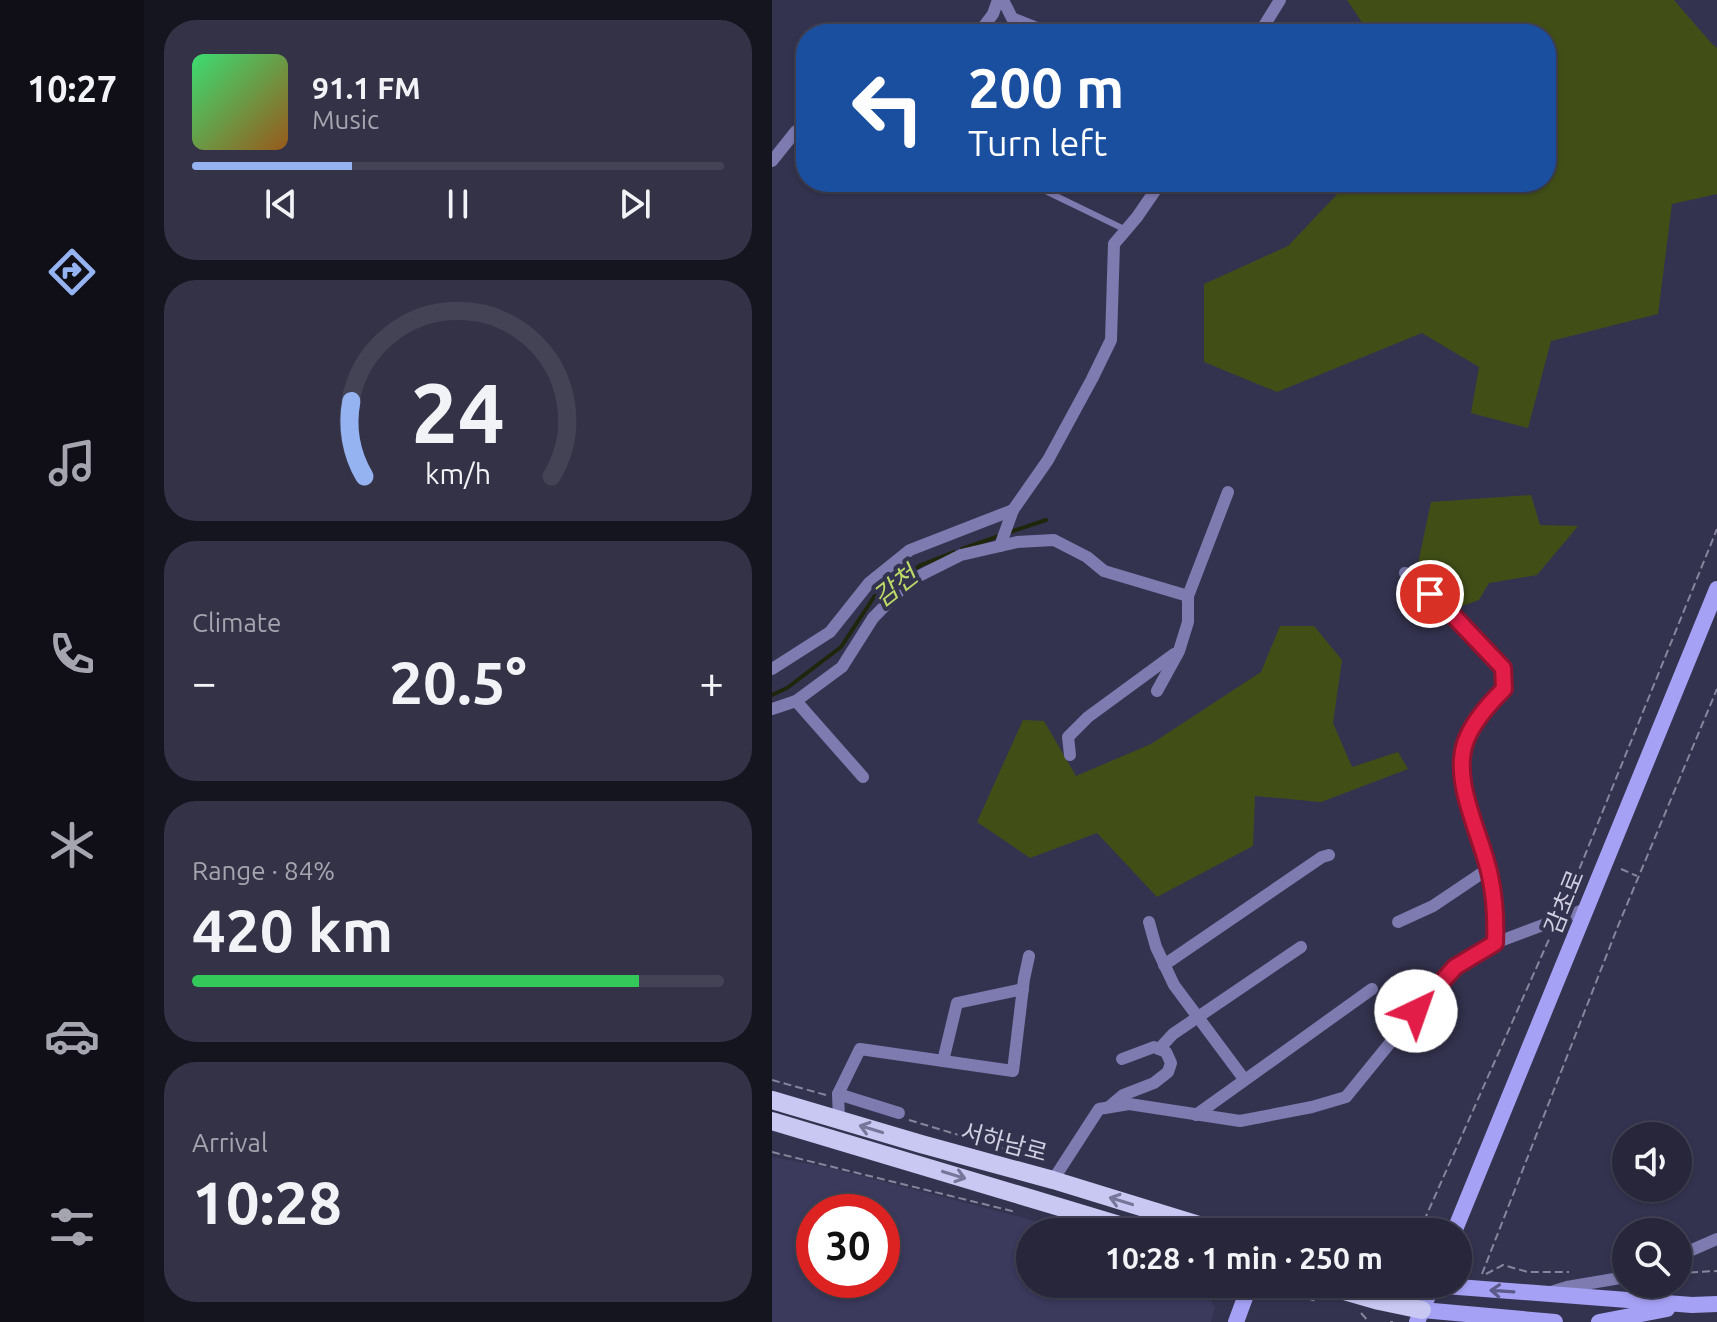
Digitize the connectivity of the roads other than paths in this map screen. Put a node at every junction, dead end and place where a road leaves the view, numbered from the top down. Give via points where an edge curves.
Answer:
1 (1000, 0) edge
2 (1280, 0) edge
3 (986, 24) edge
4 (1027, 24) edge
5 (1265, 24) edge
6 (796, 131) edge
7 (772, 161) edge
8 (1048, 192) edge
9 (1154, 192) edge
10 (1126, 230) junction
11 (1228, 492) dead end
12 (1011, 515) junction
13 (1001, 545) junction
14 (1405, 573) dead end
15 (1717, 589) edge
16 (1188, 596) junction
17 (1179, 651) junction
18 (772, 669) edge
19 (1157, 691) dead end
20 (796, 701) junction
21 (772, 709) edge
22 (1070, 755) dead end
23 (863, 777) dead end
24 (1329, 855) dead end
25 (1488, 869) junction
26 (1588, 908) junction
27 (1149, 922) dead end
28 (1398, 922) dead end
29 (1495, 943) junction
30 (1301, 947) dead end
31 (1029, 956) dead end
32 (1164, 965) junction
33 (1023, 989) junction
34 (1372, 989) dead end
35 (1198, 1017) junction
36 (1159, 1049) junction
37 (1122, 1059) dead end
38 (943, 1061) junction
39 (1244, 1079) junction
40 (838, 1094) junction
41 (772, 1100) edge
42 (1108, 1108) junction
43 (899, 1113) dead end
44 (1196, 1115) junction
45 (839, 1119) junction
46 (772, 1121) edge
47 (1053, 1180) junction
48 (1096, 1218) edge
49 (1176, 1218) edge
50 (1460, 1218) edge
51 (1717, 1239) edge
52 (1692, 1250) edge
53 (1612, 1279) edge
54 (1472, 1288) edge
55 (1544, 1294) junction
56 (1245, 1298) edge
57 (1356, 1298) edge
58 (1717, 1304) edge
59 (1692, 1305) junction
60 (1419, 1316) edge
61 (1236, 1322) edge
62 (1555, 1322) edge
63 (1599, 1322) edge

1 - 3 street
1 - 4 street via 1012,18
2 - 5 street
6 - 7 street
8 - 10 lane
9 - 10 street
10 - 12 street via 1114,244 1111,340 1048,460
11 - 16 street
12 - 13 street
12 - 18 street via 910,550 869,583 830,632
13 - 16 street via 1054,540 1104,571
13 - 20 street via 961,555 909,581 873,618 842,667
14 - 25 street via 1503,668 1504,689 1466,739 1462,765
15 - 26 main road, 감초로
16 - 17 street via 1188,622
17 - 19 street
17 - 22 street via 1088,717 1068,737
20 - 21 street
20 - 23 street
24 - 32 street
25 - 28 street
25 - 29 street via 1497,916
26 - 29 street
26 - 50 main road, 감초로
27 - 32 street
29 - 44 street via 1455,967 1346,1097 1240,1121
30 - 35 street
31 - 33 street
32 - 35 street
33 - 38 street via 957,1003
33 - 38 street via 1013,1071
34 - 39 street
35 - 36 street
35 - 39 street
36 - 37 street
36 - 42 street via 1171,1063 1168,1072
38 - 40 street via 860,1049
39 - 44 street
40 - 43 street
40 - 45 street
41 - 45 main road, 서하남로
42 - 44 street via 1129,1104
42 - 47 street via 1099,1109
47 -> 45 main road, 서하남로
46 -> 48 main road, 서하남로
49 -> 47 main road, 서하남로
51 - 52 street
53 - 55 street
55 -> 54 main road
55 - 59 main road
56 - 61 main road
57 - 60 main road
58 - 59 main road
59 - 63 main road
60 - 62 main road

